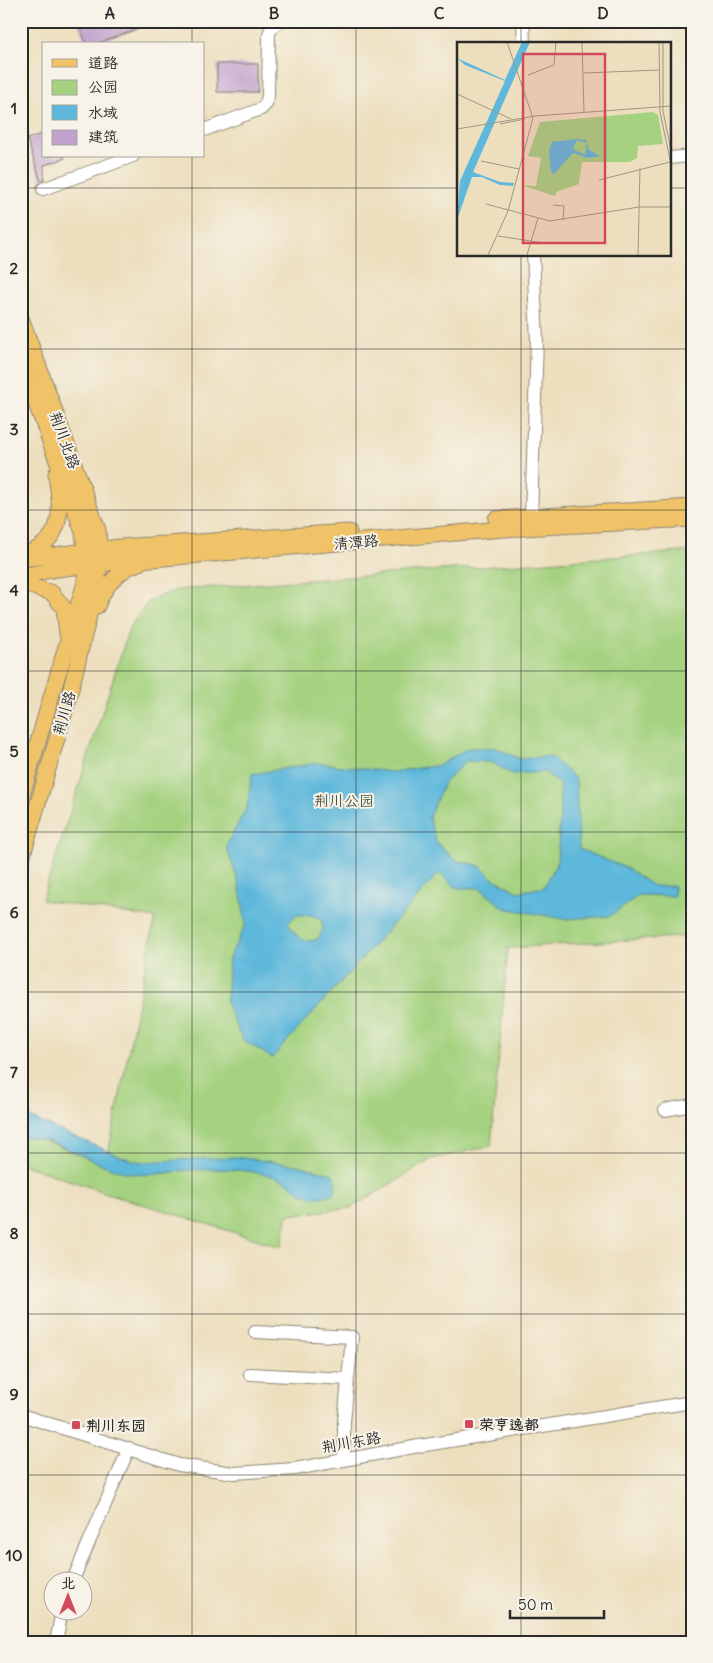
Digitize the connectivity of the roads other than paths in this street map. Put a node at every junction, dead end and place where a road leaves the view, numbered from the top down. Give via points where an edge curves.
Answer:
1 (280, 21) edge
2 (523, 21) edge
3 (524, 42) edge
4 (205, 130) edge
5 (692, 156) edge
6 (128, 158) edge
7 (670, 158) edge
8 (43, 189) dead end
9 (533, 256) edge
10 (21, 318) edge
11 (21, 362) edge
12 (52, 446) junction
13 (692, 507) edge
14 (532, 516) junction
15 (692, 519) edge
16 (93, 557) junction
17 (21, 558) edge
18 (153, 559) junction
19 (21, 576) edge
20 (21, 583) edge
21 (74, 648) junction
22 (21, 799) edge
23 (21, 861) edge
24 (692, 1105) edge
25 (665, 1110) dead end
26 (255, 1332) dead end
27 (250, 1374) dead end
28 (348, 1379) junction
29 (692, 1402) edge
30 (21, 1415) edge
31 (129, 1448) junction
32 (344, 1460) junction
33 (77, 1570) edge
34 (60, 1620) edge
35 (56, 1642) edge

1 - 4 street via 269,34 266,104 261,109
2 - 3 street
5 - 7 street
6 - 8 street
9 - 14 street via 537,341
10 - 16 main road, 荆川北路 via 98,530
11 - 12 main road, 荆川北路
12 - 16 main road, 荆川北路
12 - 17 main road via 59,521 51,537 37,550
13 - 14 main road, 清潭路
14 - 16 main road, 清潭路
15 - 18 main road, 清潭路 via 503,529
16 - 17 main road, 清潭路
16 - 18 main road, 清潭路
16 - 19 main road, 清潭路
16 - 21 main road, 荆川路 via 96,587
18 - 21 main road via 132,565 118,575 101,596
20 - 21 main road via 52,593 64,608
21 - 22 main road, 荆川路
21 - 23 main road, 荆川路 via 68,701
24 - 25 street
26 - 28 street via 352,1337
27 - 28 street
28 - 32 street
29 - 32 street, 荆川东路
30 - 31 street, 荆川东路
31 - 32 street, 荆川东路 via 179,1465 234,1473
31 - 33 street
34 - 35 street

